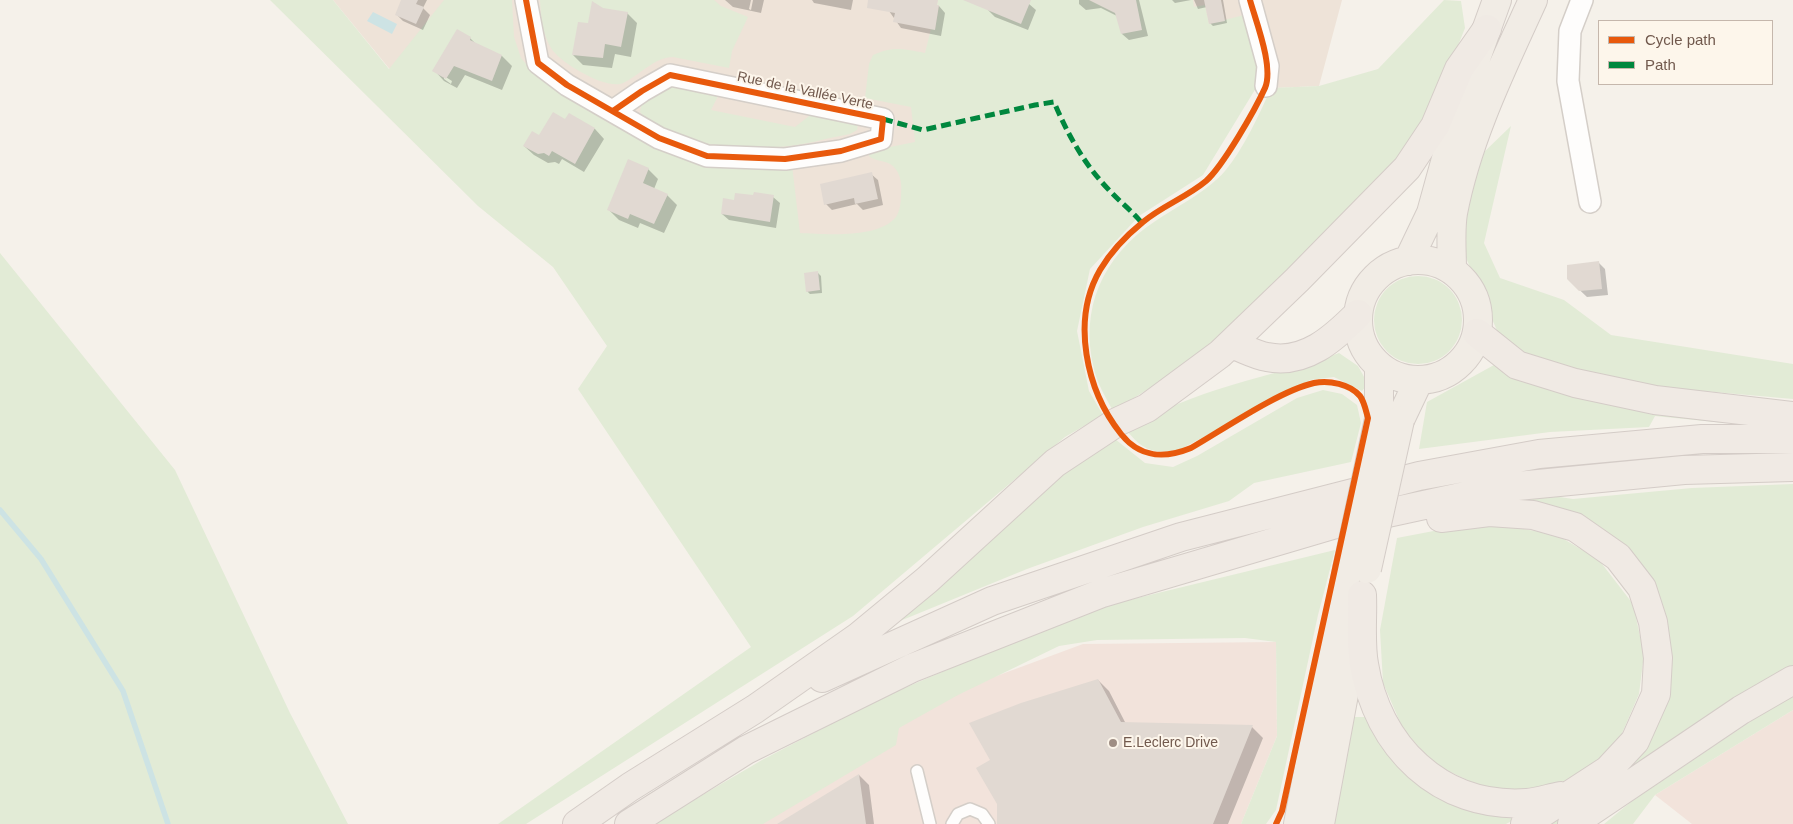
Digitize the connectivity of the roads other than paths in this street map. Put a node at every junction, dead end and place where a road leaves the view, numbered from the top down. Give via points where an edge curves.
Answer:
1 (526, 0) edge
2 (1250, 0) edge
3 (1497, 0) edge
4 (1533, 0) edge
5 (1582, 0) edge
6 (1487, 29) junction
7 (1266, 86) dead end
8 (613, 111) junction
9 (1590, 202) dead end
10 (1408, 261) junction
11 (1452, 270) junction
12 (1358, 314) junction
13 (1477, 333) junction
14 (1230, 344) junction
15 (1379, 366) junction
16 (1418, 380) junction
17 (1793, 416) edge
18 (1390, 420) junction
19 (1793, 439) edge
20 (1793, 467) edge
21 (1204, 562) junction
22 (1359, 578) junction
23 (1793, 680) edge
24 (755, 709) junction
25 (917, 771) dead end
26 (1575, 793) junction
27 (576, 824) edge
28 (629, 824) edge
29 (930, 824) edge
30 (952, 824) edge
31 (989, 824) edge
32 (1298, 824) edge
33 (1320, 824) edge
34 (1525, 824) edge
35 (1572, 824) edge

1 - 8 street, Rue de la Vallée Verte via 538,62 567,85
2 - 7 street via 1268,66
3 - 6 main road
4 - 11 main road via 1499,73 1470,149 1452,215
5 - 9 street via 1570,31 1568,81
6 - 10 main road via 1466,86 1431,213
6 - 14 highway via 1459,69 1435,126 1407,168
8 - 8 street, Rue de la Vallée Verte via 659,138 707,156 785,159 841,151 881,139 883,119 670,75
10 - 11 main road via 1431,261
10 - 12 main road via 1384,270 1374,279
11 - 13 main road via 1474,298 1479,321
12 - 14 highway via 1326,344 1306,354 1285,359 1267,357
12 - 15 main road via 1361,337 1371,358
13 - 16 main road via 1461,363 1447,373
13 - 17 highway via 1517,365 1575,383 1655,400
14 - 24 highway via 1180,386 1147,408 1116,422 1055,463 927,580 858,637
15 - 16 main road via 1391,374
15 - 18 main road
16 - 18 main road
18 - 22 main road, bridge
19 - 24 highway via 1702,440 1539,454 1418,476 1181,537 992,601
20 - 21 highway via 1684,470 1507,488 1332,525
21 - 26 highway via 1413,521 1489,512 1533,515 1575,527 1618,557 1642,588 1653,622 1658,658 1656,694 1635,741 1608,770
21 - 28 highway via 1102,593 912,668 746,750
22 - 26 highway via 1363,663 1374,706 1397,746 1424,773 1453,791 1491,801 1527,803
22 - 32 main road
22 - 33 main road
23 - 35 highway via 1741,710
24 - 27 highway
25 - 29 lane
26 - 34 highway
30 - 31 lane via 958,814 970,809 982,814

